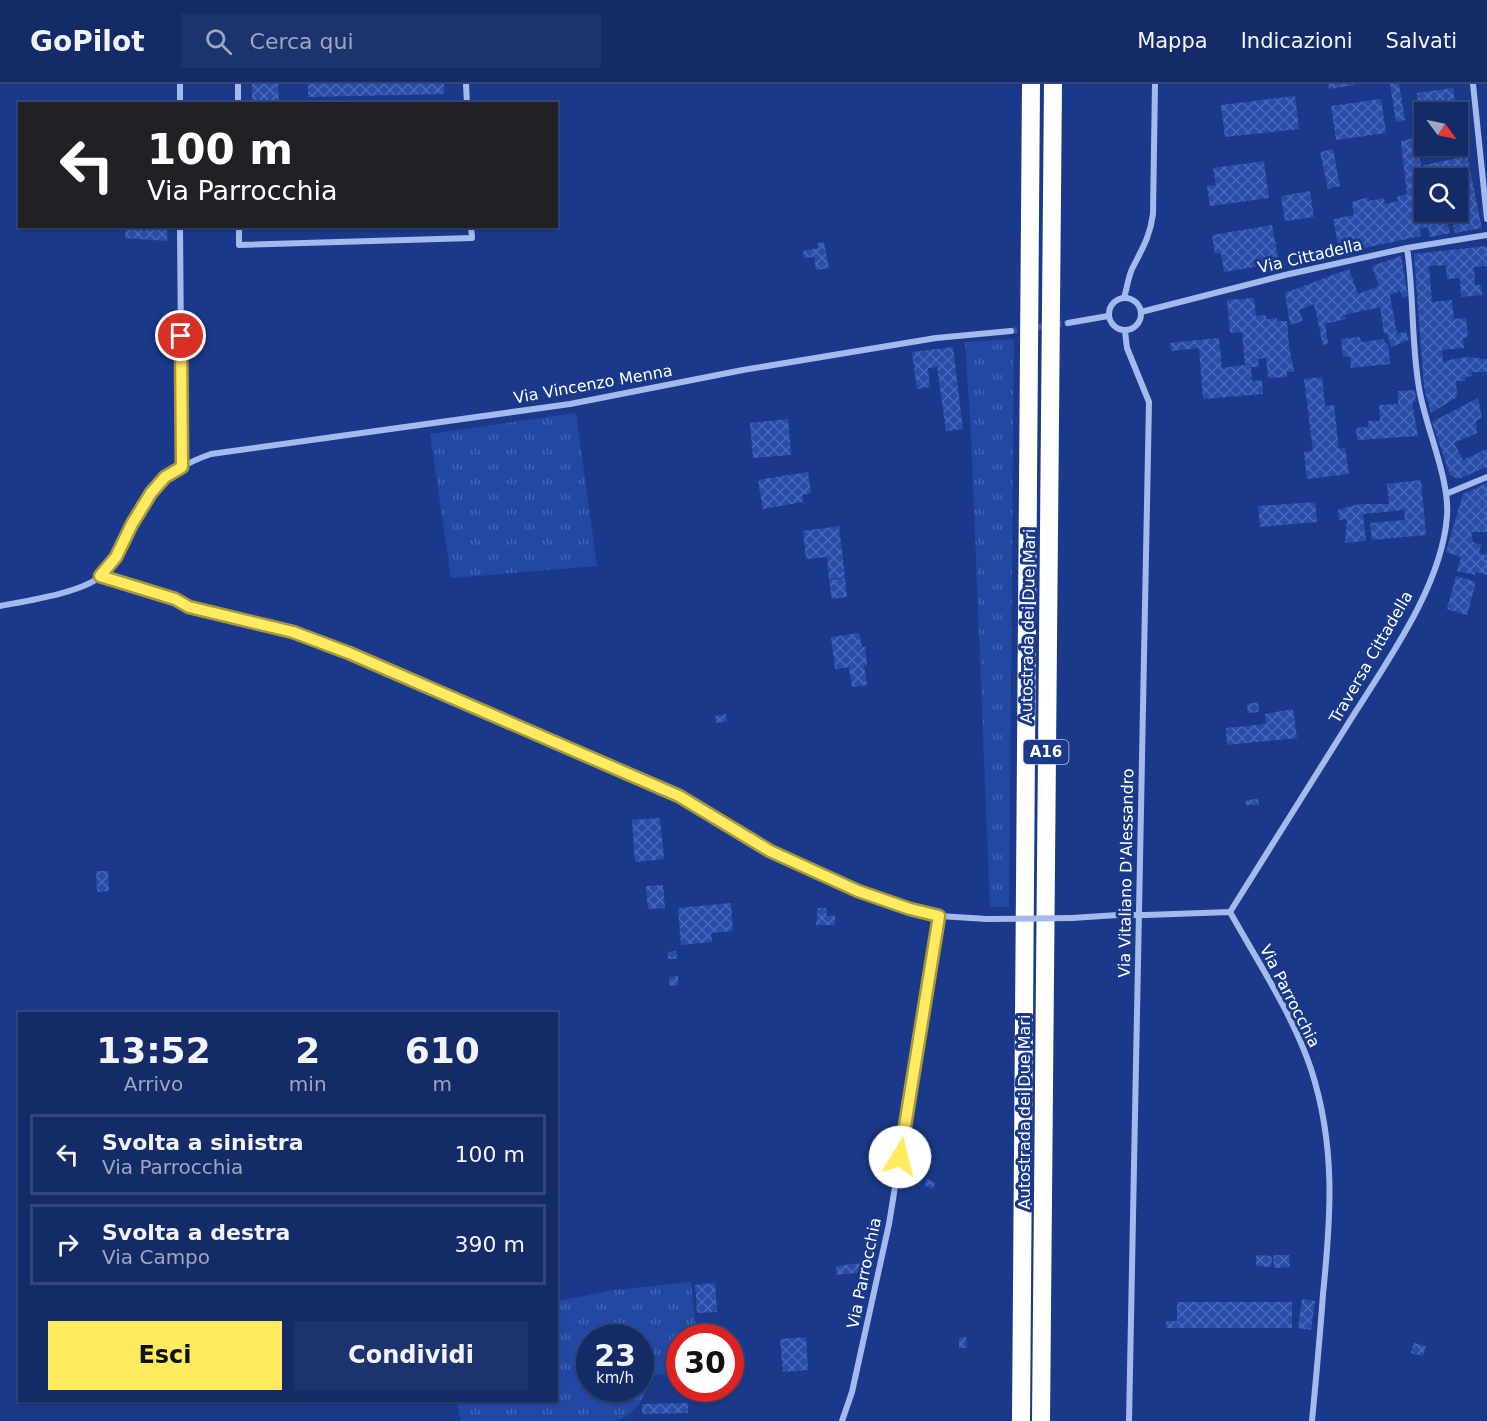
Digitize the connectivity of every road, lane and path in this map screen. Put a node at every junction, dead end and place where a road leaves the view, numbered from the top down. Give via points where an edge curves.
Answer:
1 (180, 84) edge
2 (238, 84) edge
3 (466, 84) edge
4 (1030, 84) edge
5 (1053, 84) edge
6 (1155, 84) edge
7 (1473, 84) edge
8 (180, 102) edge
9 (238, 102) edge
10 (467, 102) edge
11 (1487, 219) edge
12 (180, 228) edge
13 (239, 228) edge
14 (471, 228) edge
15 (1487, 235) edge
16 (1407, 248) junction
17 (1124, 298) junction
18 (1141, 312) junction
19 (1108, 316) junction
20 (1068, 323) tunnel mouth
21 (1011, 331) tunnel mouth
22 (1125, 331) junction
23 (182, 467) junction
24 (1487, 477) edge
25 (1446, 494) junction
26 (100, 576) junction
27 (0, 606) edge
28 (1230, 912) junction
29 (939, 916) junction
30 (842, 1421) edge
31 (1021, 1421) edge
32 (1041, 1421) edge
33 (1129, 1421) edge
34 (1312, 1421) edge

1 - 8 street
2 - 9 street
3 - 10 street
4 - 31 highway, Autostrada dei Due Mari / A16
5 - 32 highway, Autostrada dei Due Mari / A16
6 - 17 street via 1151,228 1131,271
7 - 11 street
12 - 23 street
13 - 14 street via 239,245 472,238
15 - 16 street, Via Cittadella
16 - 18 street, Via Cittadella
16 - 25 street, Traversa Cittadella via 1419,390
17 - 18 street via 1137,303
17 - 19 street via 1110,305
18 - 22 street via 1135,327
19 - 20 street
19 - 22 street via 1112,325
21 - 23 street, Via Vincenzo Menna via 936,338 754,368 570,404 211,454
22 - 33 street, Via Vitaliano D'Alessandro via 1127,348 1149,402
23 - 26 street, Via Vincenzo Menna via 165,477 151,493 116,557
24 - 25 street
25 - 28 street, Traversa Cittadella via 1442,544 1420,603
26 - 27 street via 76,588
26 - 29 street via 189,607 293,632 349,653 679,796 770,851 858,891
28 - 29 street, bridge via 1072,918
28 - 34 street, Via Parrocchia via 1311,1069 1330,1155 1328,1239
29 - 30 street, Via Parrocchia via 889,1224

